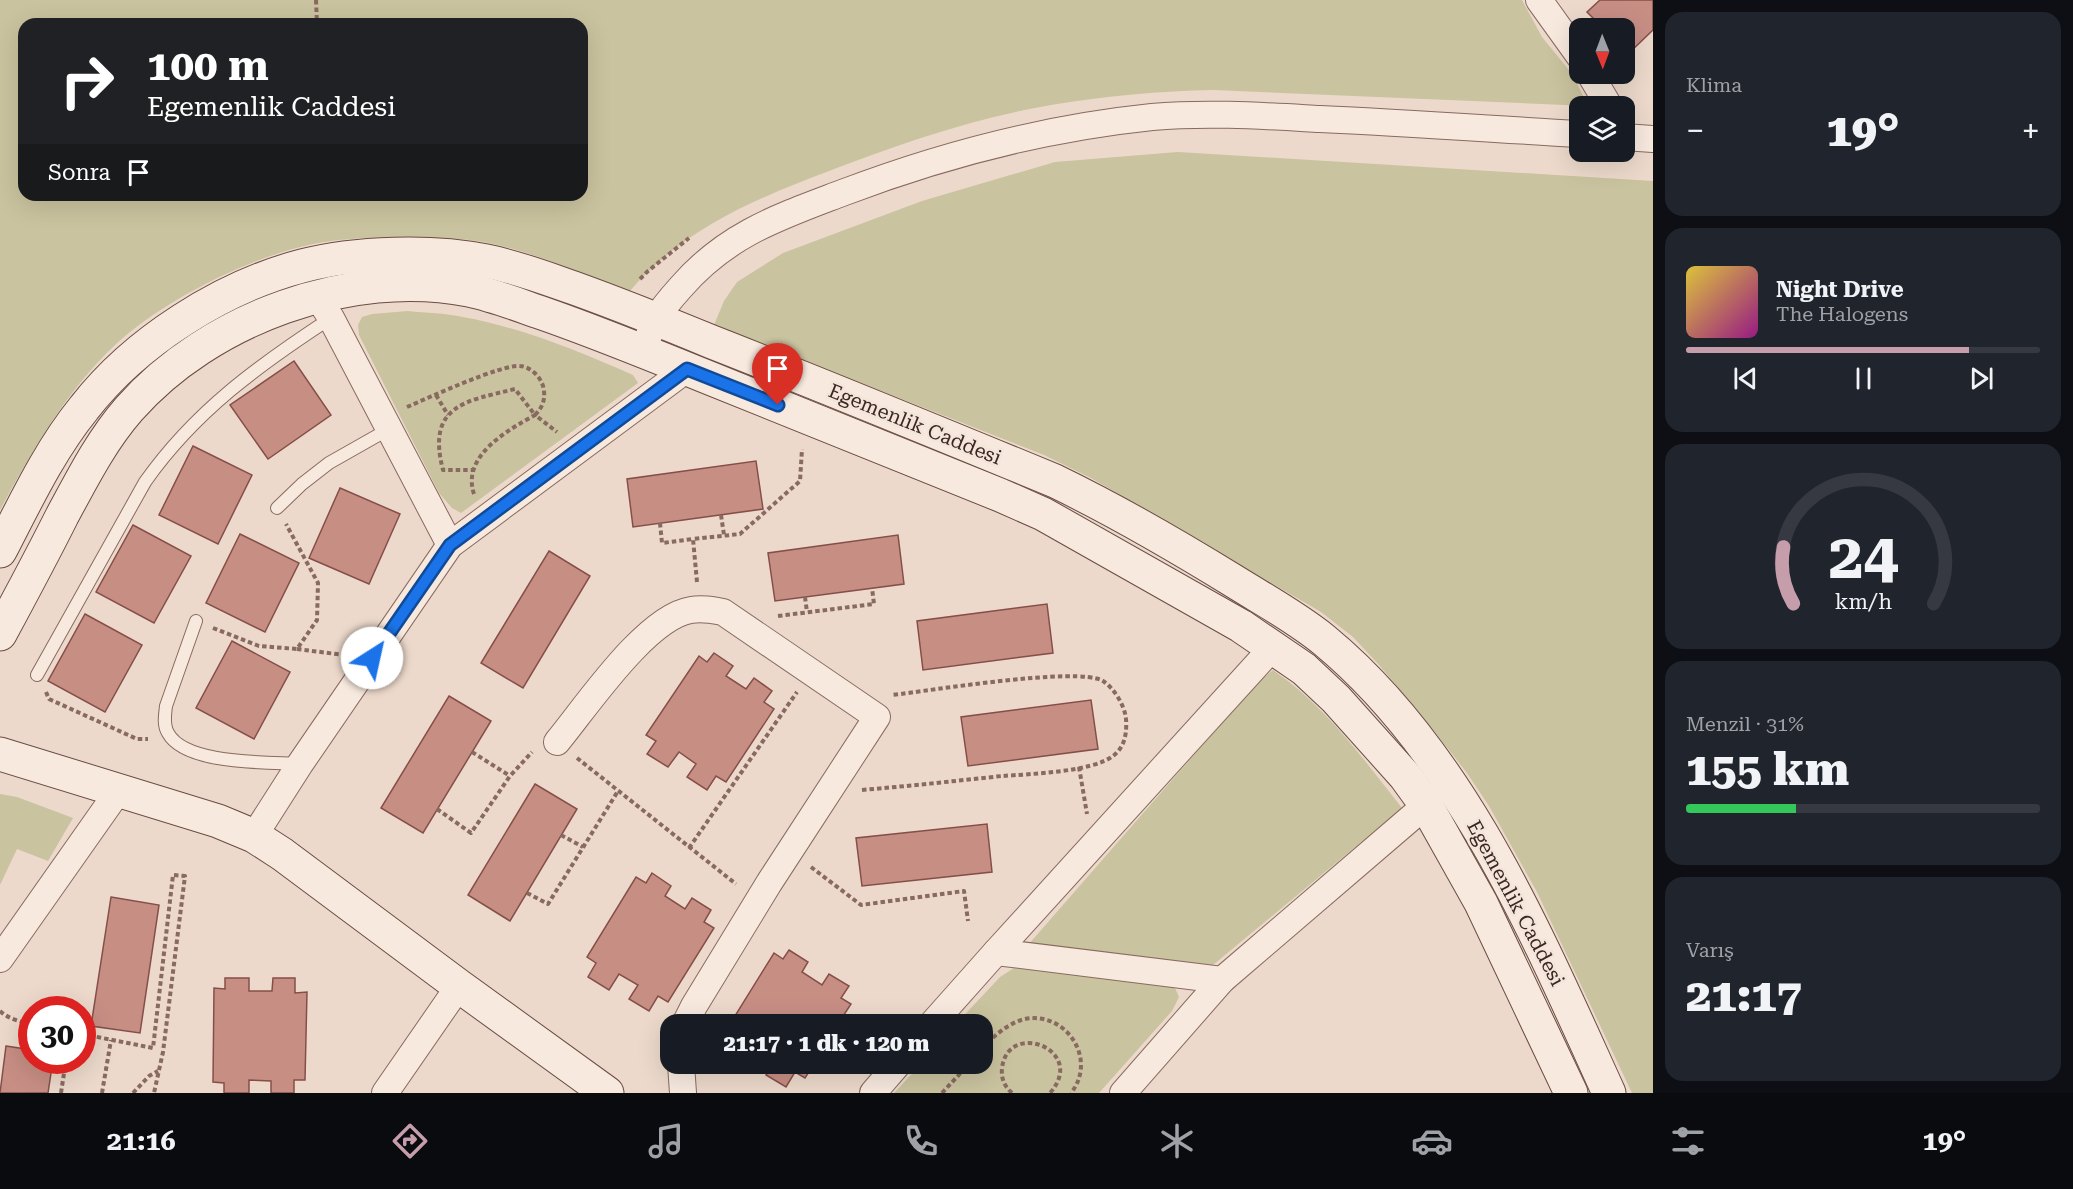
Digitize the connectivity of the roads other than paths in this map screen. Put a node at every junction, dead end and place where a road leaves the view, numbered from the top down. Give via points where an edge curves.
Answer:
1 (1539, 0) edge
2 (1569, 42) edge
3 (1569, 133) edge
4 (1635, 137) edge
5 (1653, 139) edge
6 (324, 307) junction
7 (656, 319) junction
8 (642, 351) junction
9 (687, 369) junction
10 (386, 423) junction
11 (277, 508) road end
12 (450, 545) junction
13 (0, 551) edge
14 (196, 621) road end
15 (0, 634) edge
16 (1273, 647) junction
17 (37, 675) road end
18 (558, 742) road end
19 (0, 754) edge
20 (300, 764) junction
21 (119, 790) junction
22 (1426, 805) junction
23 (254, 836) junction
24 (996, 952) junction
25 (0, 959) edge
26 (1222, 980) junction
27 (459, 986) junction
28 (690, 1014) edge
29 (941, 1014) edge
30 (682, 1074) edge
31 (889, 1074) edge
32 (385, 1093) edge
33 (607, 1093) edge
34 (683, 1093) edge
35 (873, 1093) edge
36 (1123, 1093) edge
37 (1571, 1093) edge
38 (1609, 1093) edge

1 - 2 street
3 - 7 street via 1257,116 1155,117 1046,133 896,172 750,230 703,264
4 - 5 street
6 - 8 main road, Egemenlik Caddesi via 380,287 469,290
6 - 10 street
6 - 15 main road, Egemenlik Caddesi via 264,315 219,336 186,357 130,408 84,474
6 - 17 lane via 203,413 164,454
7 - 8 street
7 - 13 main road, Egemenlik Caddesi via 520,269 453,256 335,259 274,275 196,312 115,374 63,437
7 - 38 main road, Egemenlik Caddesi via 1064,485 1176,545 1324,640 1362,674 1403,720 1475,822 1504,872
8 - 9 main road, Egemenlik Caddesi
9 - 12 street
9 - 16 main road, Egemenlik Caddesi via 1043,514
10 - 11 lane via 302,484
10 - 12 street
12 - 20 street
14 - 20 lane via 166,706 167,732 186,749 214,757
16 - 22 main road, Egemenlik Caddesi via 1336,699
16 - 24 street
18 - 28 street via 637,644 658,625 682,612 699,609 723,612 877,717
19 - 21 main road
20 - 23 street
21 - 23 main road
21 - 25 street
22 - 26 street
22 - 37 main road, Egemenlik Caddesi via 1481,903
23 - 27 main road
24 - 26 street
24 - 29 street
26 - 36 street
27 - 32 street
27 - 33 main road
30 - 34 street
31 - 35 street

